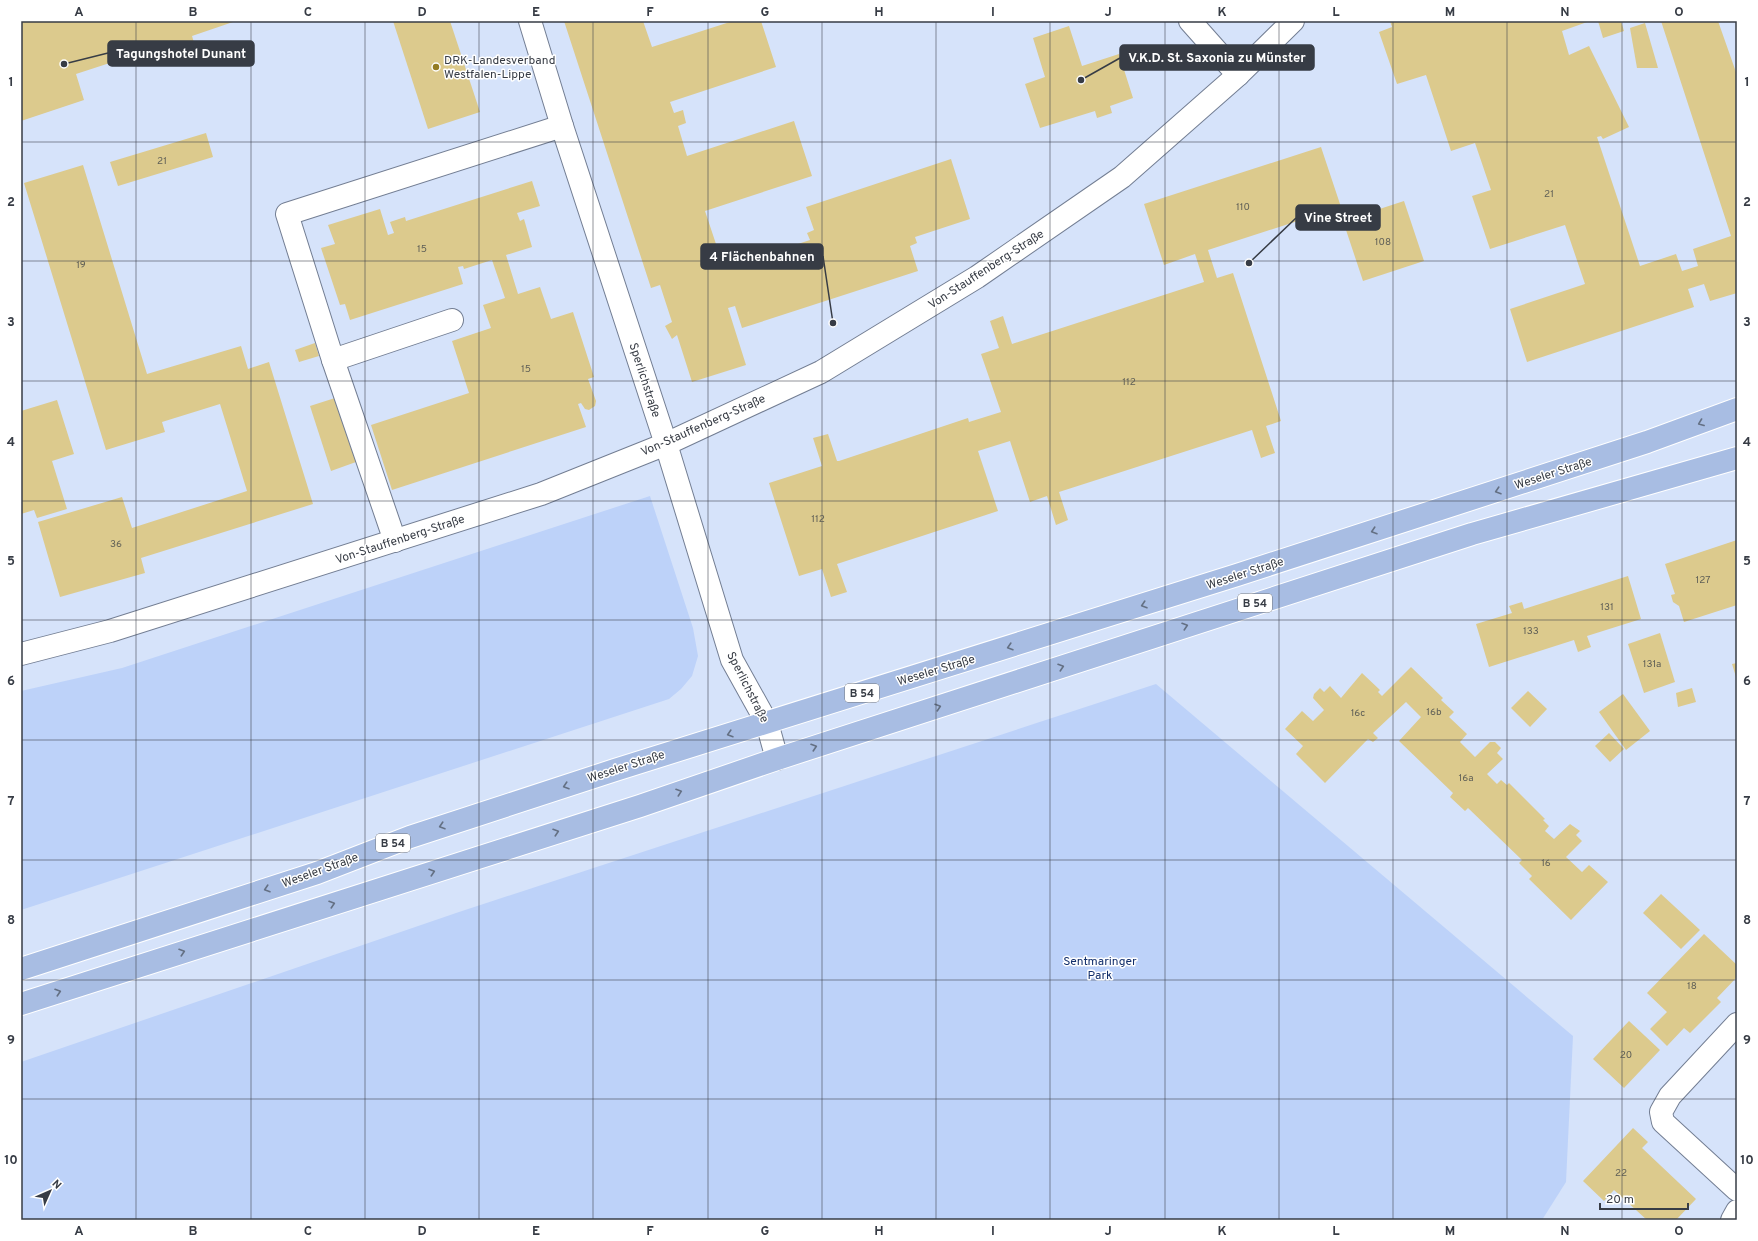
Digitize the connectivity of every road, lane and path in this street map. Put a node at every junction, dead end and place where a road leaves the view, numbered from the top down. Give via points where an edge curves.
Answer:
1 (530, 21) edge
2 (1190, 21) edge
3 (1293, 21) edge
4 (1238, 75) junction
5 (562, 126) junction
6 (452, 320) dead end
7 (333, 360) junction
8 (1737, 409) edge
9 (666, 444) junction
10 (1737, 458) edge
11 (394, 541) junction
12 (21, 654) edge
13 (767, 723) junction
14 (777, 759) junction
15 (21, 969) edge
16 (21, 1004) edge
17 (1737, 1024) edge
18 (1737, 1190) edge
19 (1737, 1212) edge
20 (1732, 1220) edge

1 - 5 street, Sperlichstraße
2 - 4 street
3 - 4 street, Von-Stauffenberg-Straße
4 - 9 street, Von-Stauffenberg-Straße via 1122,177 977,277 821,372
5 - 7 street via 287,214
5 - 9 street, Sperlichstraße
6 - 7 street
7 - 11 street
8 -> 13 main road, Weseler Straße / B 54 via 1647,442 1430,513
9 - 11 street, Von-Stauffenberg-Straße via 541,494
9 - 13 street, Sperlichstraße via 732,660
14 -> 10 main road, B 54 via 1472,534
11 - 12 street, Von-Stauffenberg-Straße via 110,631
13 - 14 street, Sperlichstraße
13 -> 15 main road, Weseler Straße / B 54 via 410,837 317,872
16 -> 14 main road, B 54 via 640,806
17 - 18 street via 1670,1096 1660,1112 1663,1122
19 - 20 street

